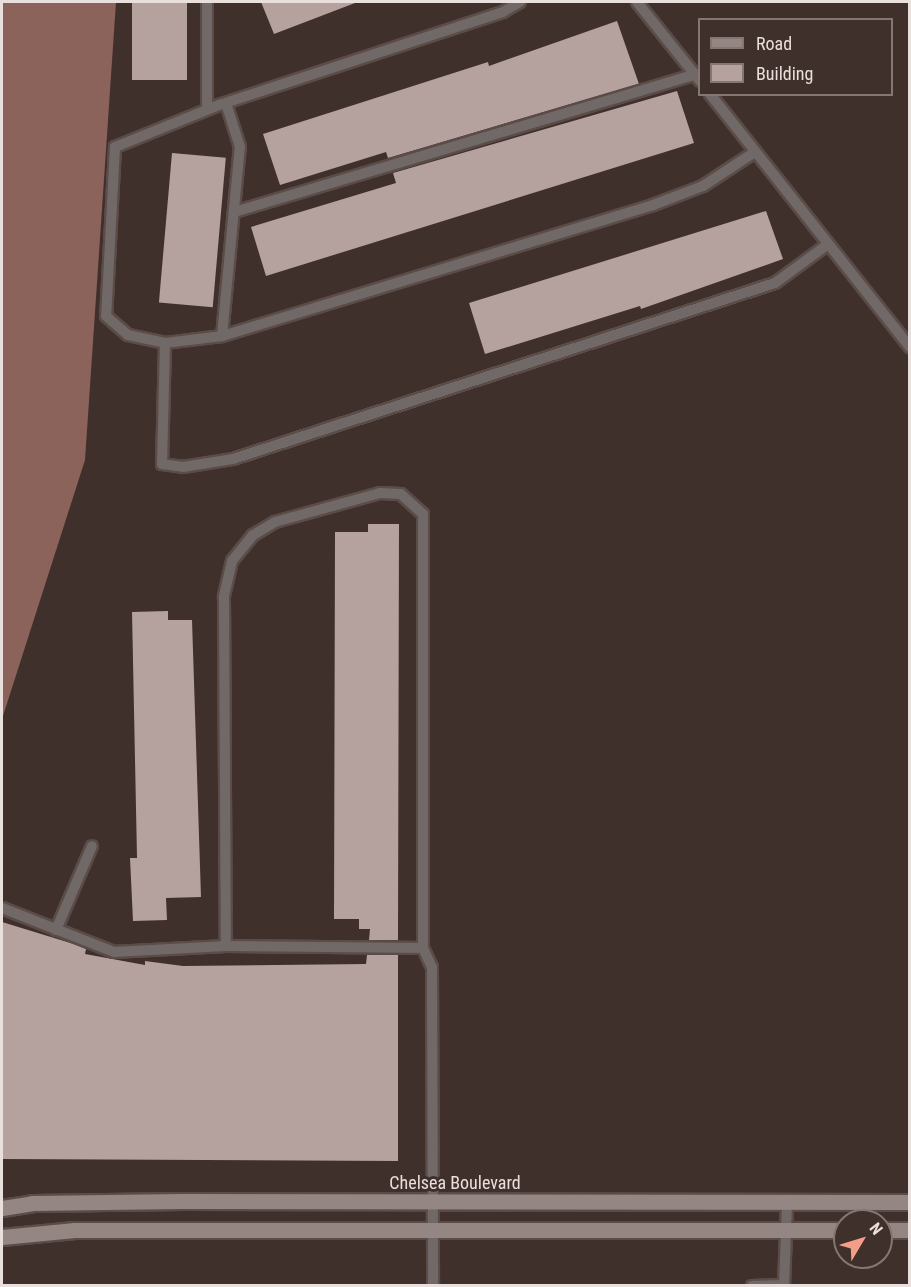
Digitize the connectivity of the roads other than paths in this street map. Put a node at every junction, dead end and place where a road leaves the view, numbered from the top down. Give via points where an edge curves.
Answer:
1 (207, 2) edge
2 (520, 2) edge
3 (637, 2) edge
4 (697, 78) edge
5 (712, 96) edge
6 (226, 103) junction
7 (207, 109) junction
8 (755, 152) junction
9 (234, 212) junction
10 (828, 244) junction
11 (222, 336) junction
12 (165, 343) junction
13 (909, 347) edge
14 (92, 846) dead end
15 (2, 908) edge
16 (57, 930) junction
17 (226, 946) junction
18 (423, 948) junction
19 (909, 1202) edge
20 (434, 1203) junction
21 (787, 1203) junction
22 (2, 1208) edge
23 (434, 1230) junction
24 (786, 1230) junction
25 (833, 1230) edge
26 (893, 1230) edge
27 (909, 1230) edge
28 (2, 1237) edge
29 (784, 1285) edge
30 (433, 1286) edge
31 (752, 1286) edge

1 - 7 lane
2 - 6 lane via 503,12
3 - 4 lane
4 - 9 lane
5 - 8 lane
6 - 7 lane
6 - 9 lane via 240,147
7 - 12 lane via 115,147 106,316 128,335
8 - 10 lane
8 - 11 lane via 703,186 653,205
9 - 11 lane
10 - 12 lane via 775,283 232,459 183,466 162,464
10 - 13 lane
11 - 12 lane
14 - 16 lane
15 - 16 lane
16 - 17 lane via 114,952
17 - 18 lane
17 - 18 lane via 224,597 232,561 253,535 275,522 380,493 401,494 423,514
18 - 20 lane via 432,967
19 - 21 street, Chelsea Boulevard
20 - 21 street, Chelsea Boulevard
20 - 22 street, Chelsea Boulevard via 181,1201 32,1203
20 - 23 lane
21 - 24 lane
23 - 24 street
23 - 28 street via 75,1230
23 - 30 lane
24 - 25 street
24 - 29 lane
26 - 27 street
29 - 31 lane

